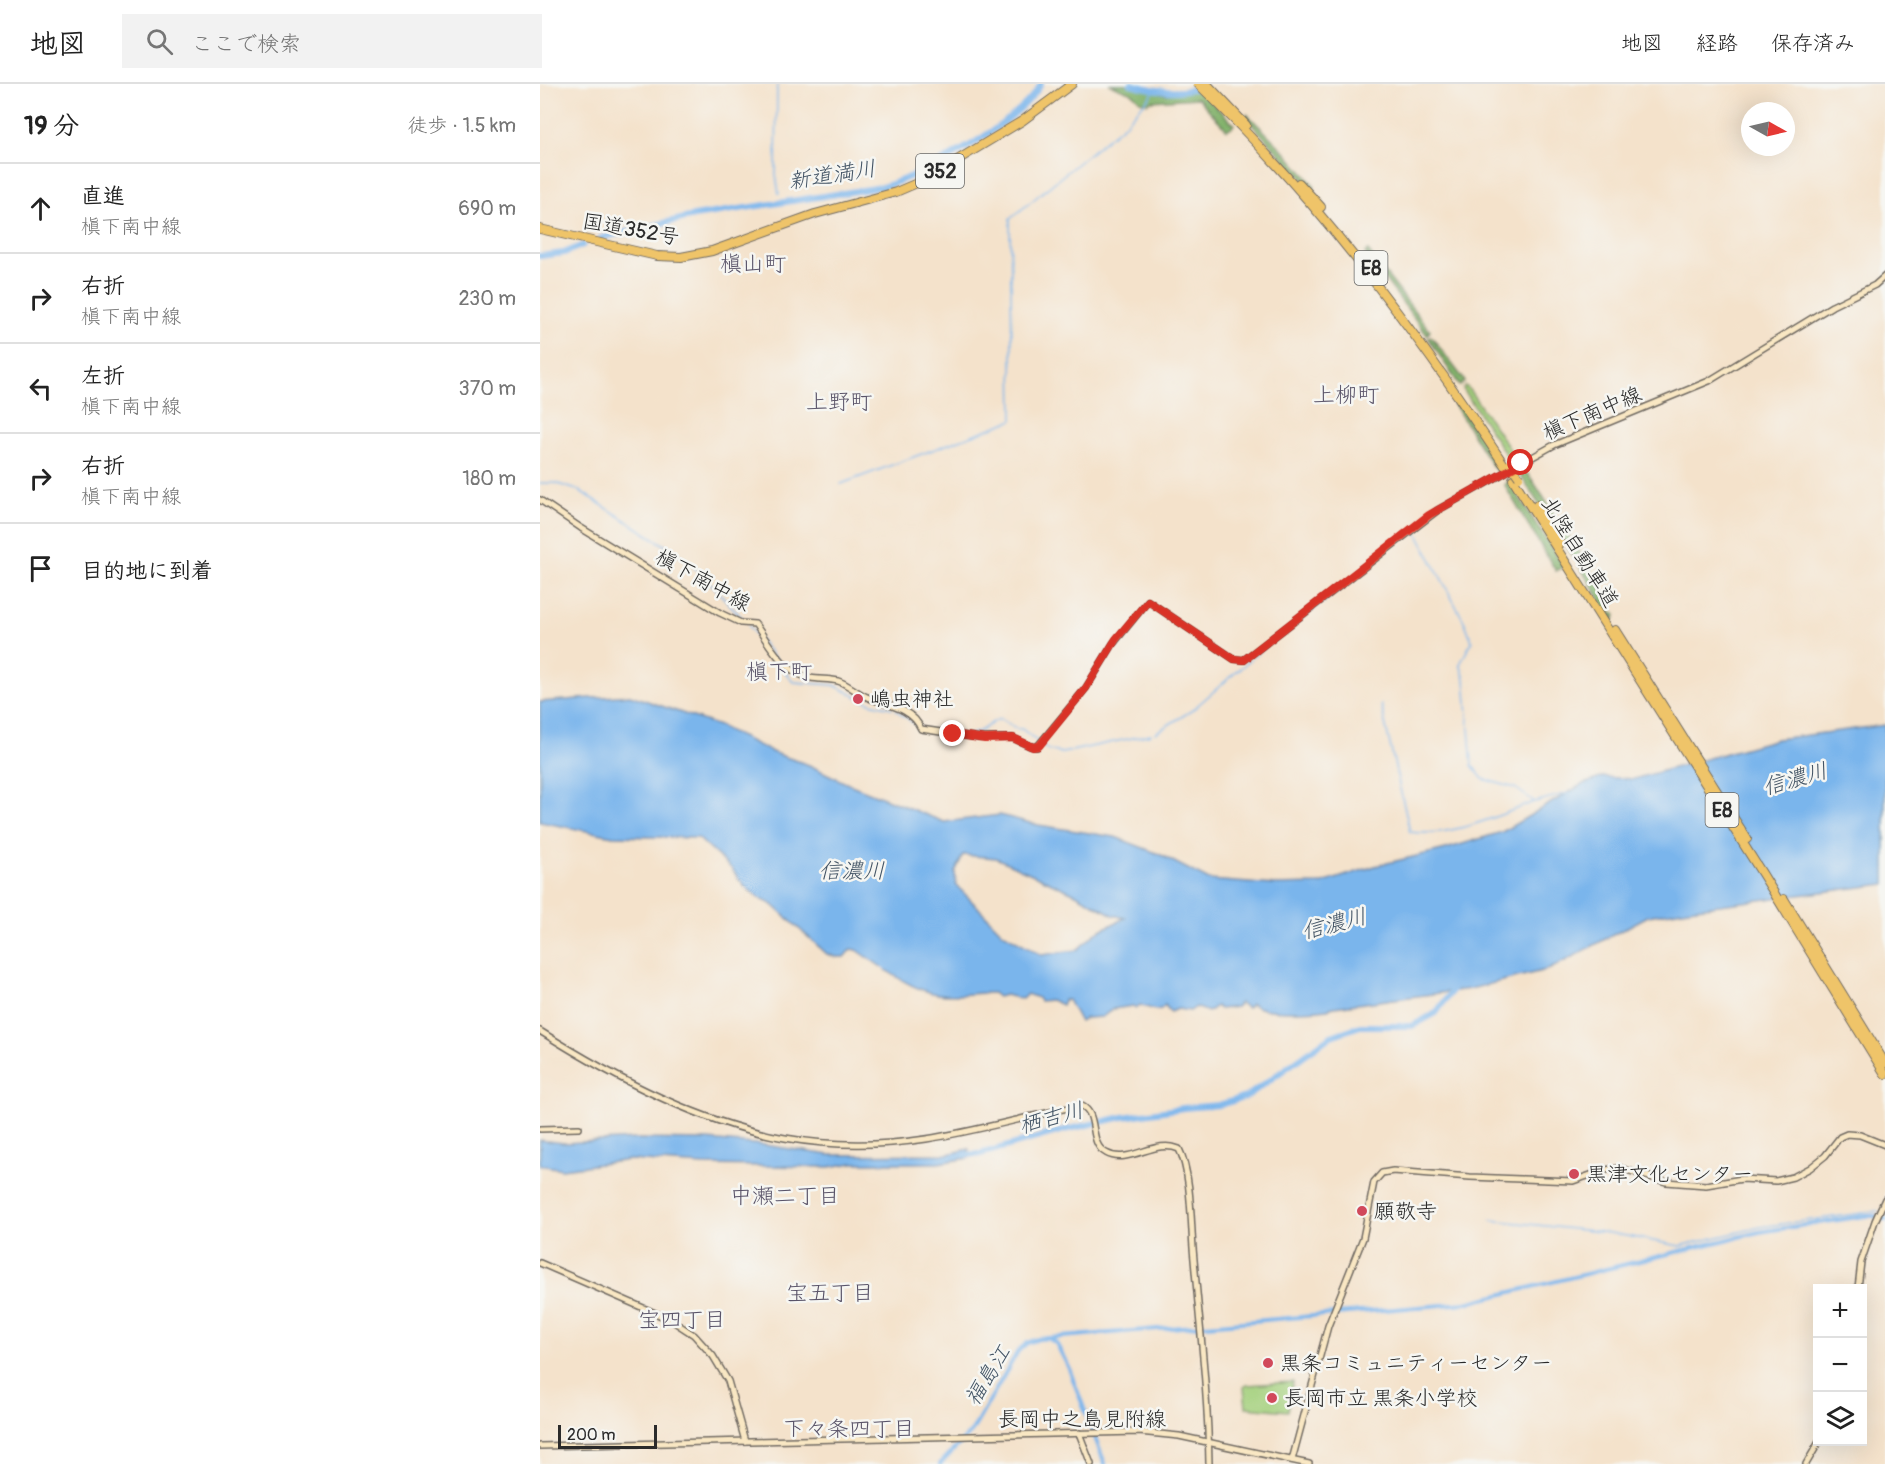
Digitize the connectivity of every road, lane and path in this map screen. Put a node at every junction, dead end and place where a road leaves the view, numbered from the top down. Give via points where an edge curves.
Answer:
1 (1072, 84) edge
2 (1198, 84) edge
3 (1209, 89) edge
4 (540, 229) edge
5 (1885, 276) edge
6 (540, 500) edge
7 (1608, 623) junction
8 (540, 1031) edge
9 (1885, 1063) edge
10 (1885, 1074) edge
11 (579, 1128) dead end
12 (540, 1129) edge
13 (1885, 1145) edge
14 (1885, 1199) edge
15 (540, 1263) edge
16 (1858, 1284) edge
17 (1079, 1433) junction
18 (745, 1441) junction
19 (1209, 1443) junction
20 (540, 1446) edge
21 (1817, 1446) edge
22 (1292, 1460) junction
23 (1091, 1464) edge
24 (1209, 1464) edge
25 (1309, 1464) edge
26 (1806, 1464) edge

1 - 4 highway, 国道352号 / 352 via 1022,121 924,180 712,251 657,256
2 - 3 highway, 北陸自動車道 / E8
3 - 7 highway, 北陸自動車道 / E8, bridge via 1311,196 1436,354
5 - 6 main road, 槇下南中線 via 1703,384 1554,445 1446,505 1244,660 1234,659 1148,601 1116,639 1086,688 1037,747 1013,738 980,738 921,729 918,722 895,706 866,697 842,682 801,675 786,664 755,624 741,623 720,613
7 - 9 highway, 北陸自動車道 / E8 via 1706,773
7 - 10 highway, 北陸自動車道 / E8
8 - 19 main road via 604,1069 674,1102 741,1128 801,1140 869,1144 911,1141 1079,1106 1087,1109 1095,1138 1104,1152 1117,1157 1163,1147 1179,1149 1187,1182
11 - 12 main road
13 - 22 main road via 1847,1134 1810,1168 1779,1181 1739,1179 1706,1185 1666,1182 1620,1168 1573,1181 1382,1173 1374,1182 1363,1238 1328,1326
14 - 16 main road via 1861,1262
15 - 18 main road via 671,1320 694,1335 728,1381
17 - 18 main road, 長岡中之島見附線
17 - 19 main road, 長岡中之島見附線 via 1154,1433
17 - 23 main road
18 - 20 main road, 長岡中之島見附線
19 - 22 main road, 長岡中之島見附線
19 - 24 main road
21 - 26 main road
22 - 25 main road, 長岡中之島見附線

